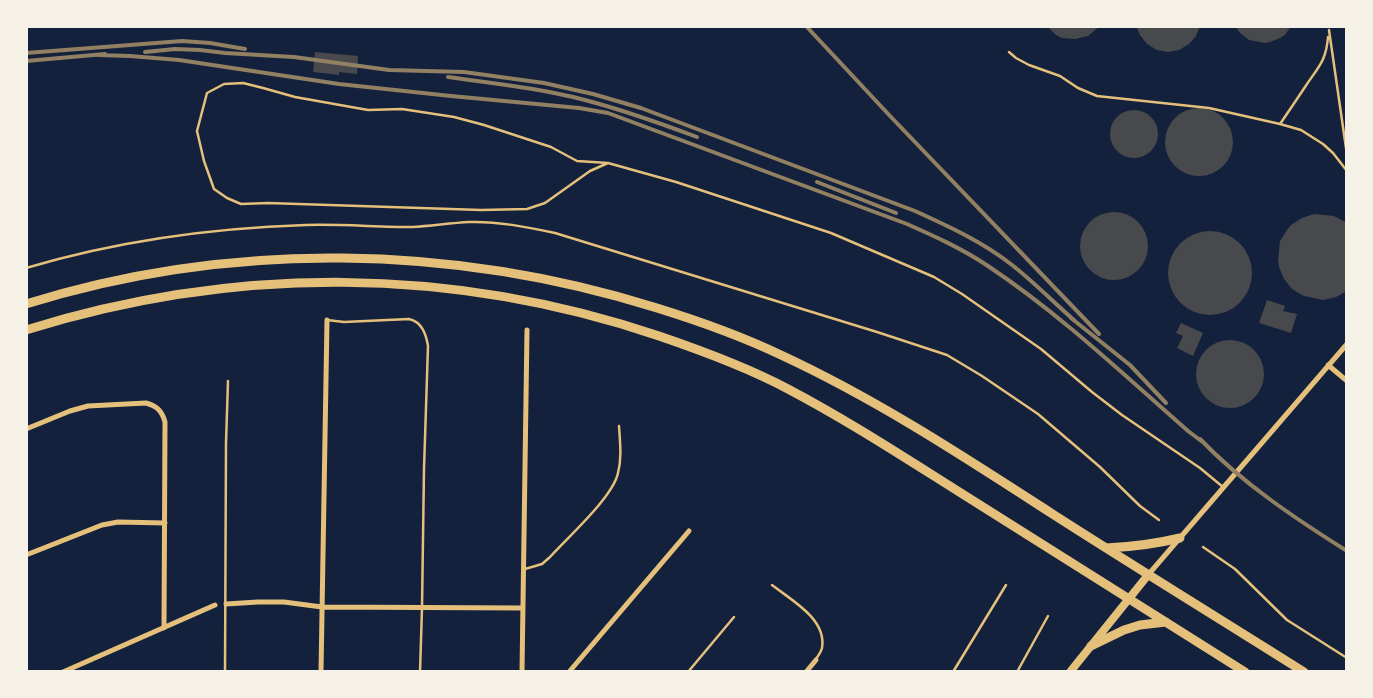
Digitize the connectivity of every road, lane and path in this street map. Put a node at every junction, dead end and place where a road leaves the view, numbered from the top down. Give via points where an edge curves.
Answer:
1 (1328, 28) edge
2 (1009, 52) dead end
3 (1280, 124) junction
4 (1347, 155) edge
5 (608, 163) junction
6 (1347, 170) edge
7 (26, 304) edge
8 (327, 320) joint
9 (26, 330) edge
10 (527, 330) dead end
11 (1347, 344) edge
12 (1328, 365) junction
13 (228, 381) dead end
14 (1347, 381) edge
15 (619, 426) dead end
16 (26, 429) edge
17 (1223, 487) junction
18 (165, 523) junction
19 (689, 531) dead end
20 (1180, 538) junction
21 (1203, 547) dead end
22 (1105, 548) junction
23 (26, 555) edge
24 (523, 570) junction
25 (1148, 575) junction
26 (772, 585) dead end
27 (1006, 585) dead end
28 (1130, 598) junction
29 (226, 604) junction
30 (215, 605) dead end
31 (322, 607) junction
32 (422, 608) junction
33 (523, 608) junction
34 (1048, 616) dead end
35 (734, 617) dead end
36 (1166, 622) junction
37 (164, 628) junction
38 (1091, 646) junction
39 (1347, 658) edge
40 (816, 660) joint
41 (63, 672) edge
42 (225, 672) edge
43 (321, 672) edge
44 (420, 672) edge
45 (522, 672) edge
46 (569, 672) edge
47 (688, 672) edge
48 (806, 672) edge
49 (954, 672) edge
50 (1018, 672) edge
51 (1070, 672) edge
52 (1245, 672) edge
53 (1304, 672) edge

1 - 3 lane via 1327,48 1321,66
1 - 4 lane
2 - 3 lane via 1029,65 1060,76 1096,96 1209,108
3 - 6 lane via 1301,130 1324,144
5 - 5 lane via 577,161 551,147 454,118 402,109 368,110 242,84 224,84 207,92 196,131 214,189 240,204 527,209 545,203 590,171
5 - 17 lane via 831,233 934,277 1041,350 1122,415
7 - 22 highway via 146,274 204,265 305,258 423,261 531,276 582,287 678,314 815,371 954,450
8 - 31 street
8 - 32 lane via 415,320 427,339
9 - 28 highway via 110,307 169,296 288,283 427,286 484,293 584,313 693,348 787,388
10 - 24 street
11 - 12 street
12 - 14 street
12 - 17 street
13 - 29 lane
15 - 24 lane via 618,475 609,491 550,557 542,564
16 - 18 street via 88,406 146,403 159,409 165,422
17 - 20 street
18 - 23 street via 102,525
18 - 37 street
19 - 46 street
20 - 22 highway via 1159,544
20 - 25 street
21 - 39 path via 1235,569 1287,620
22 - 25 highway
24 - 33 street
25 - 28 main road
25 - 53 highway
26 - 40 lane via 812,617 821,635 822,650
27 - 49 lane
28 - 36 highway
28 - 38 main road
29 - 31 street via 284,602
29 - 42 lane
30 - 37 street
31 - 32 street
31 - 43 street
32 - 33 street
32 - 44 lane
33 - 45 street
34 - 50 lane
35 - 47 lane
36 - 38 highway via 1124,630
36 - 52 highway
37 - 41 street
38 - 51 main road
40 - 48 street

